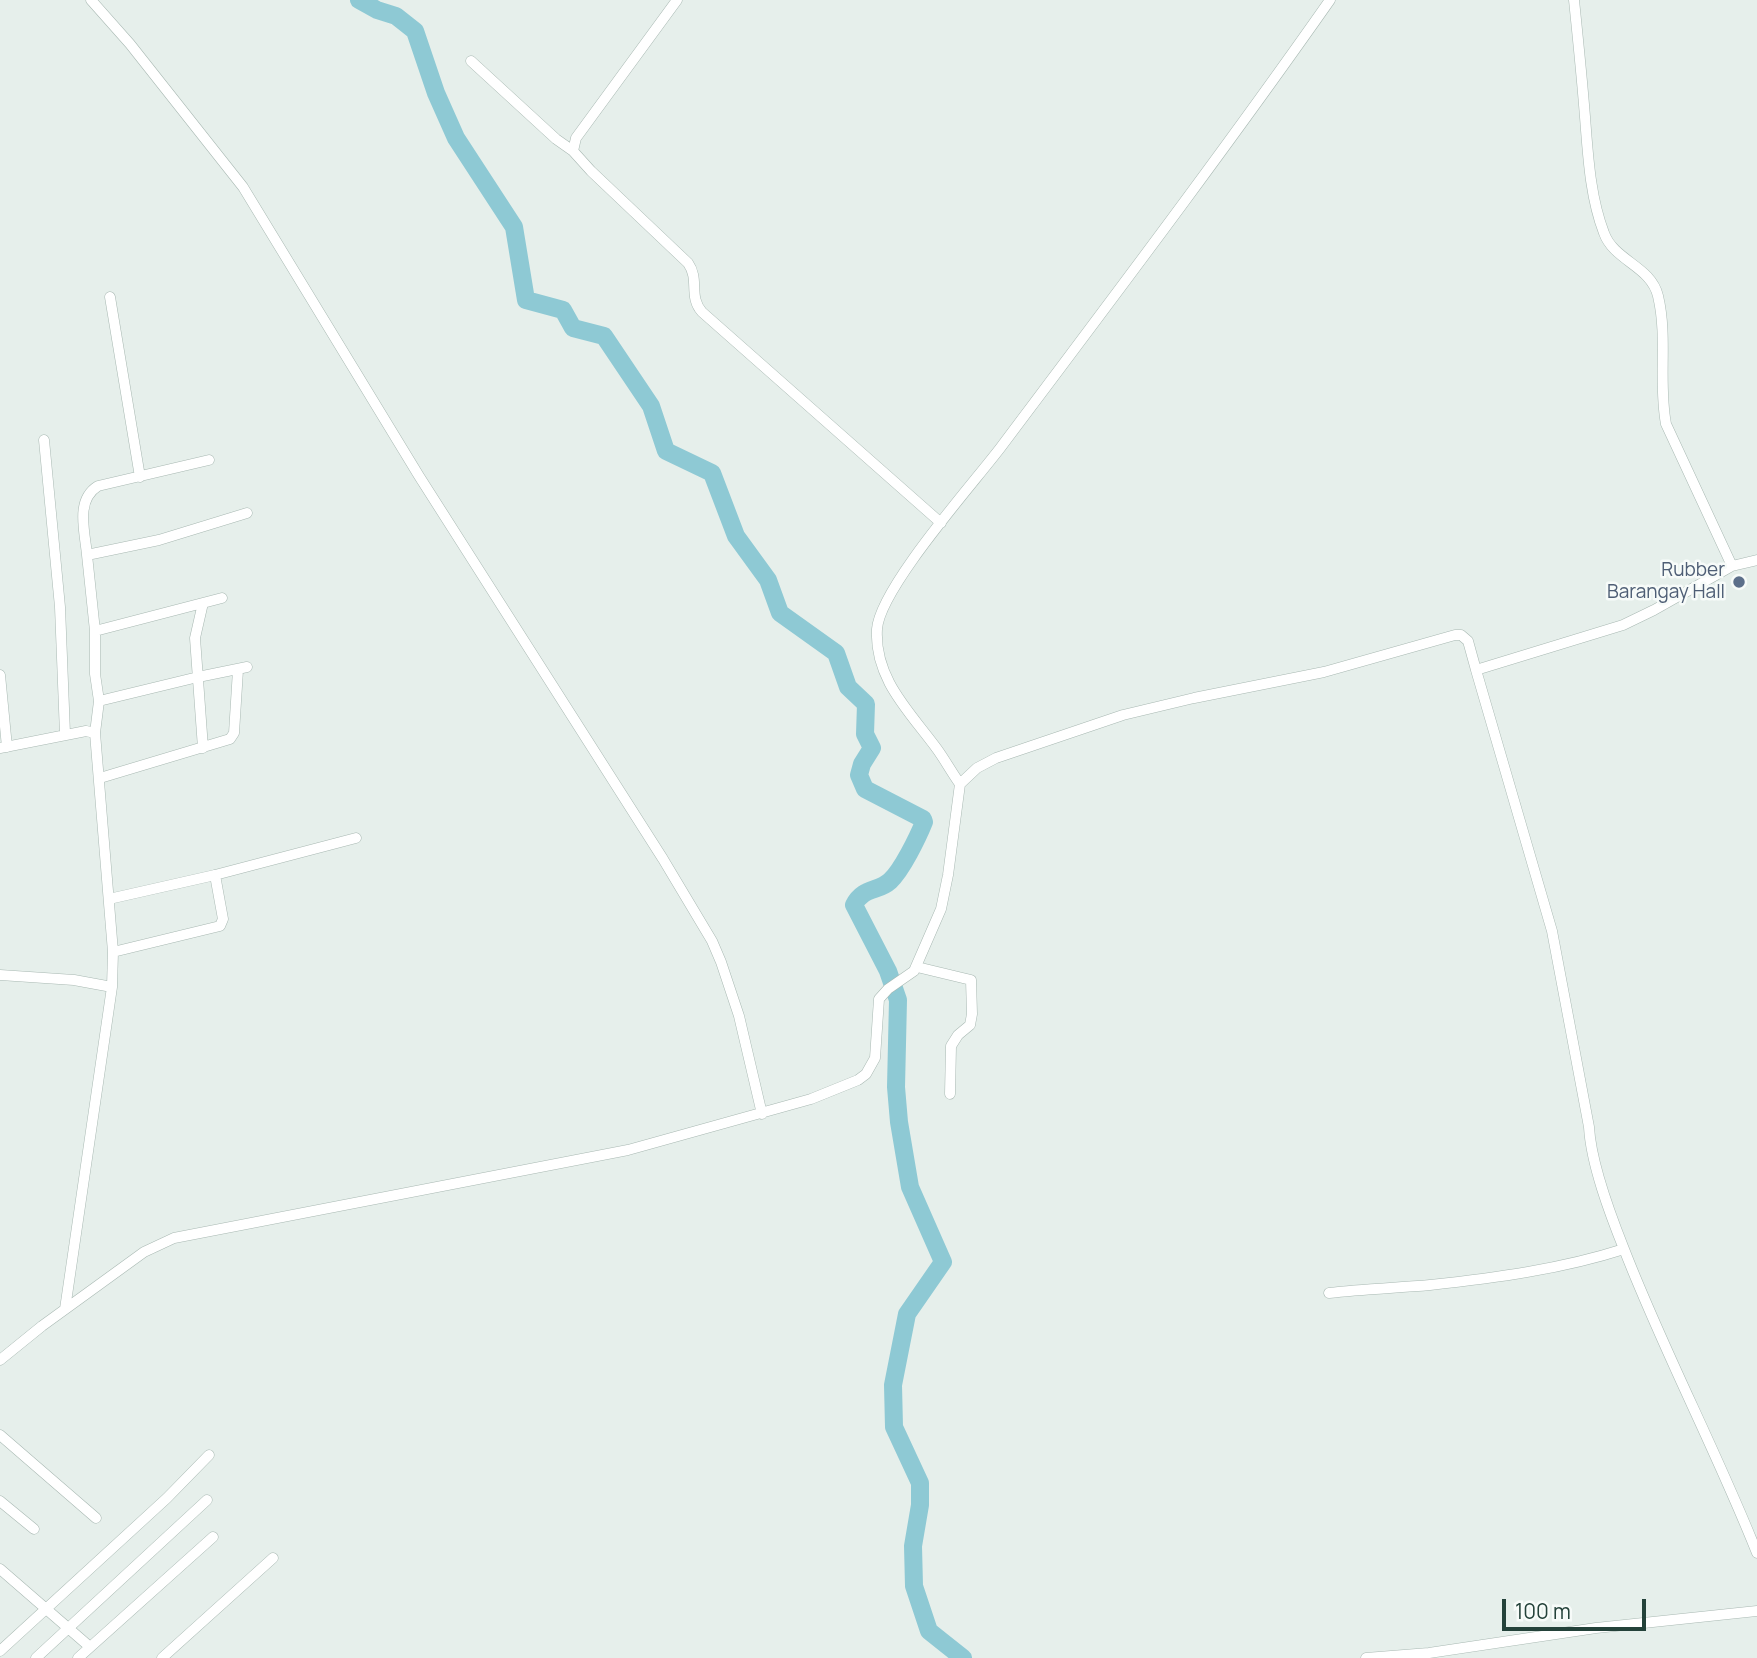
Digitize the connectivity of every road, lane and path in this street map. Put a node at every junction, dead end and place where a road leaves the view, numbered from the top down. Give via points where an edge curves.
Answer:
1 (91, 0) edge
2 (677, 0) edge
3 (1330, 0) edge
4 (1574, 0) edge
5 (471, 61) dead end
6 (573, 151) junction
7 (110, 297) dead end
8 (44, 440) dead end
9 (209, 460) dead end
10 (140, 477) junction
11 (247, 513) dead end
12 (942, 523) junction
13 (87, 555) junction
14 (1757, 560) edge
15 (1731, 566) junction
16 (222, 598) dead end
17 (203, 603) junction
18 (95, 631) junction
19 (1476, 670) junction
20 (0, 675) edge
21 (198, 677) junction
22 (99, 701) junction
23 (95, 733) junction
24 (65, 734) junction
25 (4, 747) edge
26 (202, 748) junction
27 (100, 778) junction
28 (960, 784) junction
29 (356, 838) dead end
30 (215, 875) junction
31 (109, 899) junction
32 (113, 952) junction
33 (917, 967) junction
34 (0, 975) edge
35 (112, 987) junction
36 (950, 1094) dead end
37 (762, 1114) junction
38 (1624, 1249) junction
39 (1329, 1293) dead end
40 (65, 1309) junction
41 (0, 1360) edge
42 (0, 1435) edge
43 (209, 1455) dead end
44 (207, 1500) dead end
45 (0, 1501) edge
46 (96, 1518) dead end
47 (34, 1529) dead end
48 (213, 1537) dead end
49 (1757, 1553) edge
50 (273, 1558) dead end
51 (0, 1569) edge
52 (47, 1609) junction
53 (1757, 1611) edge
54 (69, 1628) junction
55 (90, 1647) junction
56 (0, 1651) edge
57 (36, 1658) edge
58 (78, 1658) edge
59 (162, 1658) edge
60 (1367, 1658) edge

1 - 37 street via 243,187 419,476 663,859 712,941 739,1016
2 - 6 street via 576,138
3 - 12 street
4 - 15 street via 1590,170 1604,235 1655,287 1661,311 1662,402 1667,424
5 - 6 street
6 - 12 street via 688,263 695,274 695,301 702,312
7 - 10 street
8 - 24 street via 60,607
9 - 10 street
10 - 13 street via 98,486 87,495 83,508
11 - 13 street via 159,540
12 - 28 street via 919,550 880,616 878,642 896,696
13 - 18 street
14 - 15 street
15 - 19 street via 1623,625
16 - 17 street
17 - 18 street
17 - 21 street via 195,638
18 - 22 street
19 - 28 street via 1468,641 1455,635 1324,672 1123,715 996,758
19 - 38 street via 1552,931 1590,1146
20 - 25 street
21 - 22 street
21 - 26 street
21 - 26 street via 242,669 233,733 229,740
22 - 23 street
23 - 24 street
23 - 27 street
24 - 25 street
26 - 27 street
27 - 31 street
28 - 33 street via 945,894
29 - 30 street
30 - 31 street
30 - 32 street via 223,919 220,926
31 - 32 street
32 - 35 street
33 - 36 street via 971,980 970,1025 951,1046
33 - 37 street via 881,995 877,1051 866,1074 834,1092
34 - 35 street
35 - 40 street
37 - 40 street via 595,1158 174,1238 144,1252
38 - 39 street via 1519,1273
38 - 49 street
40 - 41 street
42 - 46 street
43 - 52 street
44 - 54 street
45 - 47 street
48 - 55 street
50 - 59 street
51 - 52 street
52 - 54 street
52 - 56 street
53 - 60 street
54 - 55 street
54 - 57 street
55 - 58 street

